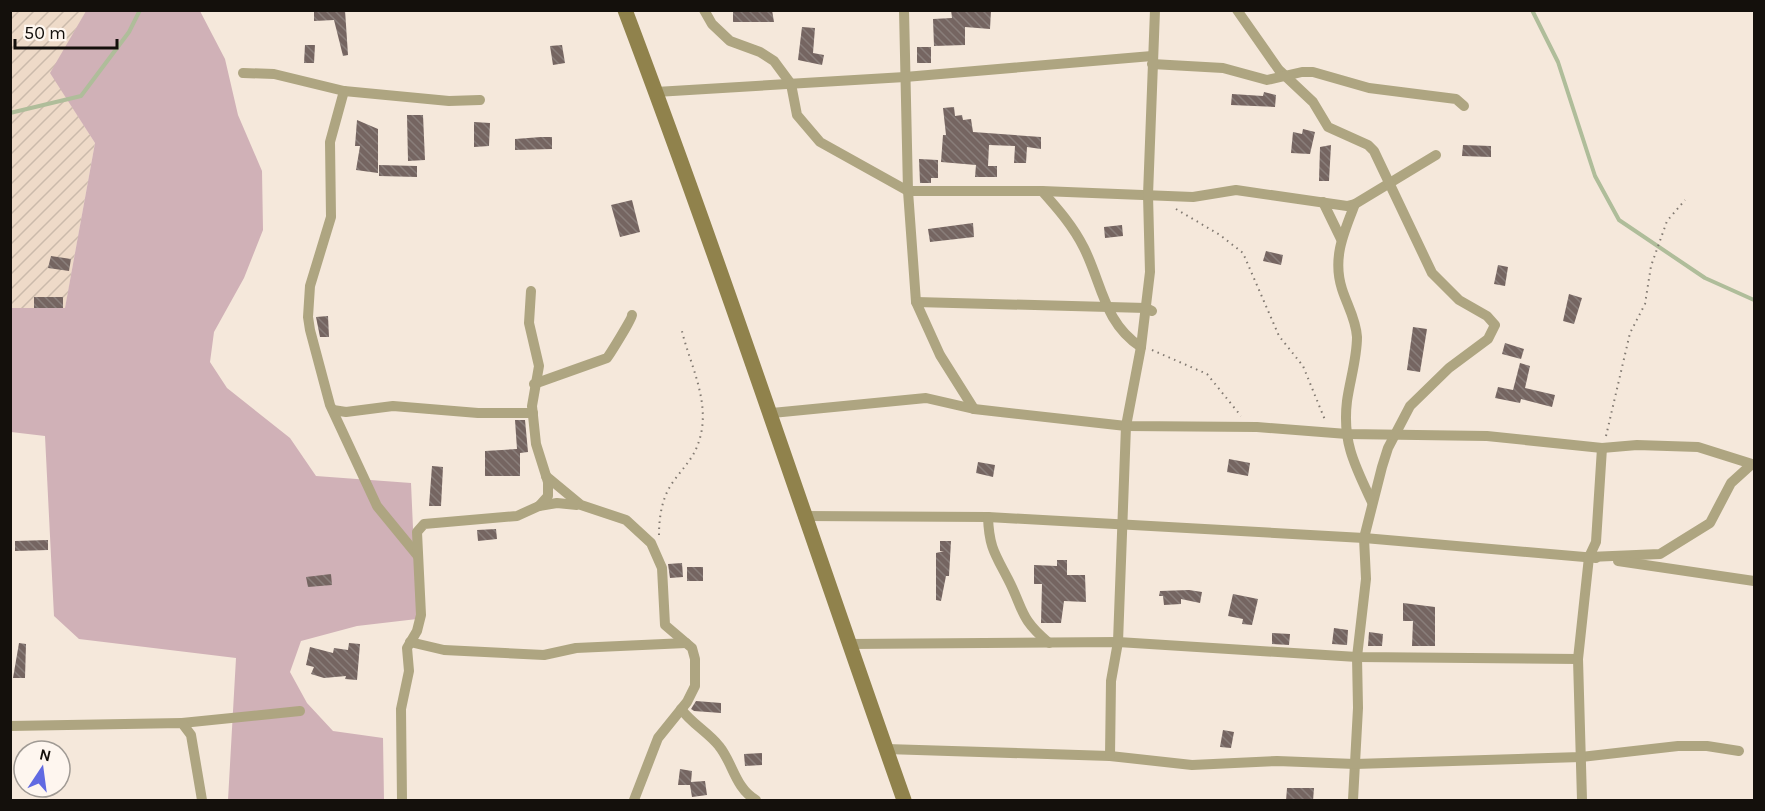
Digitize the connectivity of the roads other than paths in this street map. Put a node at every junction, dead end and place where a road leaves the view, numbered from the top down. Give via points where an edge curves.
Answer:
1 (625, 10) edge
2 (704, 10) edge
3 (904, 10) edge
4 (1155, 10) edge
5 (1238, 10) edge
6 (1152, 60) junction
7 (243, 73) dead end
8 (1285, 76) junction
9 (905, 77) junction
10 (791, 84) junction
11 (344, 91) junction
12 (656, 92) junction
13 (480, 100) dead end
14 (1464, 106) dead end
15 (1436, 155) dead end
16 (1389, 184) junction
17 (908, 191) junction
18 (1042, 191) junction
19 (1153, 195) junction
20 (1323, 202) junction
21 (1355, 204) junction
22 (1341, 240) junction
23 (531, 291) dead end
24 (916, 302) junction
25 (1105, 307) junction
26 (1149, 310) junction
27 (632, 315) dead end
28 (1141, 347) junction
29 (534, 384) junction
30 (974, 409) junction
31 (333, 411) junction
32 (532, 413) junction
33 (772, 413) junction
34 (1126, 426) junction
35 (1347, 434) junction
36 (1395, 434) junction
37 (1602, 448) junction
38 (546, 476) junction
39 (1372, 502) junction
40 (539, 506) junction
41 (581, 506) junction
42 (803, 516) junction
43 (988, 517) junction
44 (1122, 526) junction
45 (1365, 538) junction
46 (418, 557) junction
47 (1589, 557) junction
48 (1755, 580) edge
49 (410, 642) junction
50 (1118, 642) junction
51 (686, 643) junction
52 (1049, 643) junction
53 (849, 644) junction
54 (1357, 657) junction
55 (1578, 659) junction
56 (681, 710) junction
57 (300, 711) dead end
58 (182, 723) junction
59 (10, 726) edge
60 (886, 749) junction
61 (1738, 751) dead end
62 (1110, 756) junction
63 (1581, 757) junction
64 (1354, 764) junction
65 (202, 801) edge
66 (402, 801) edge
67 (634, 801) edge
68 (756, 801) edge
69 (904, 801) edge
70 (1353, 801) edge
71 (1582, 801) edge

1 - 12 main road
2 - 10 street via 730,41 774,61
3 - 9 street
4 - 6 street
5 - 8 street
6 - 8 street via 1223,68 1267,80
6 - 9 street
6 - 19 street
7 - 11 street via 274,74
8 - 14 street via 1313,72 1368,87 1456,99
8 - 16 street via 1314,102 1328,127 1374,151
9 - 10 street
9 - 17 street
10 - 12 street
10 - 17 street via 797,115 820,142
11 - 13 street via 449,101
11 - 31 street via 330,142 331,217 310,286 308,317
12 - 33 main road
15 - 16 street
16 - 21 street
16 - 36 street via 1432,273 1459,300 1488,316 1495,325 1488,339 1423,390
17 - 18 street
17 - 24 street
18 - 19 street
18 - 25 street via 1084,248
19 - 20 street via 1193,197 1236,190
19 - 26 street
20 - 21 street
20 - 22 street
21 - 22 street
22 - 35 street via 1339,279 1356,324 1357,339 1347,402
23 - 29 street via 529,323 539,366
24 - 25 street
24 - 30 street via 940,355
25 - 26 street
25 - 28 street via 1120,330
26 - 28 street
27 - 29 street via 632,322 617,337 607,358
28 - 34 street
29 - 32 street
30 - 33 street via 926,398
30 - 34 street
31 - 32 street via 393,406
31 - 46 street via 376,506
32 - 38 street
33 - 42 main road
34 - 35 street via 1257,427
34 - 44 street
35 - 36 street
35 - 39 street via 1350,454
36 - 37 street via 1487,436
36 - 39 street
37 - 47 street via 1596,542
37 - 47 street via 1698,447 1752,464 1731,483 1710,524 1660,554
38 - 40 street via 550,490
38 - 41 street
39 - 45 street
40 - 41 street
40 - 46 street via 517,516 424,524 417,532
41 - 51 street via 626,520 651,543 660,559 665,625
42 - 43 street
42 - 53 main road
43 - 44 street
43 - 52 street via 992,551 1010,582 1020,611
44 - 45 street
44 - 50 street
45 - 47 street
45 - 54 street via 1366,579
46 - 49 street via 422,615
47 - 48 street
47 - 55 street
49 - 51 street via 444,650 544,655 576,648
49 - 66 street via 407,683 400,709
50 - 52 street
50 - 54 street
50 - 62 street via 1112,681
51 - 56 street via 695,659 695,686
52 - 53 street
53 - 60 main road
54 - 55 street
54 - 64 street
55 - 63 street
56 - 67 street via 658,738
56 - 68 street via 718,745 744,791
57 - 58 street
58 - 59 street
58 - 65 street via 191,735
60 - 62 street
60 - 69 main road
61 - 63 street via 1678,746
62 - 64 street via 1192,765 1277,761
63 - 64 street
63 - 71 street
64 - 70 street

